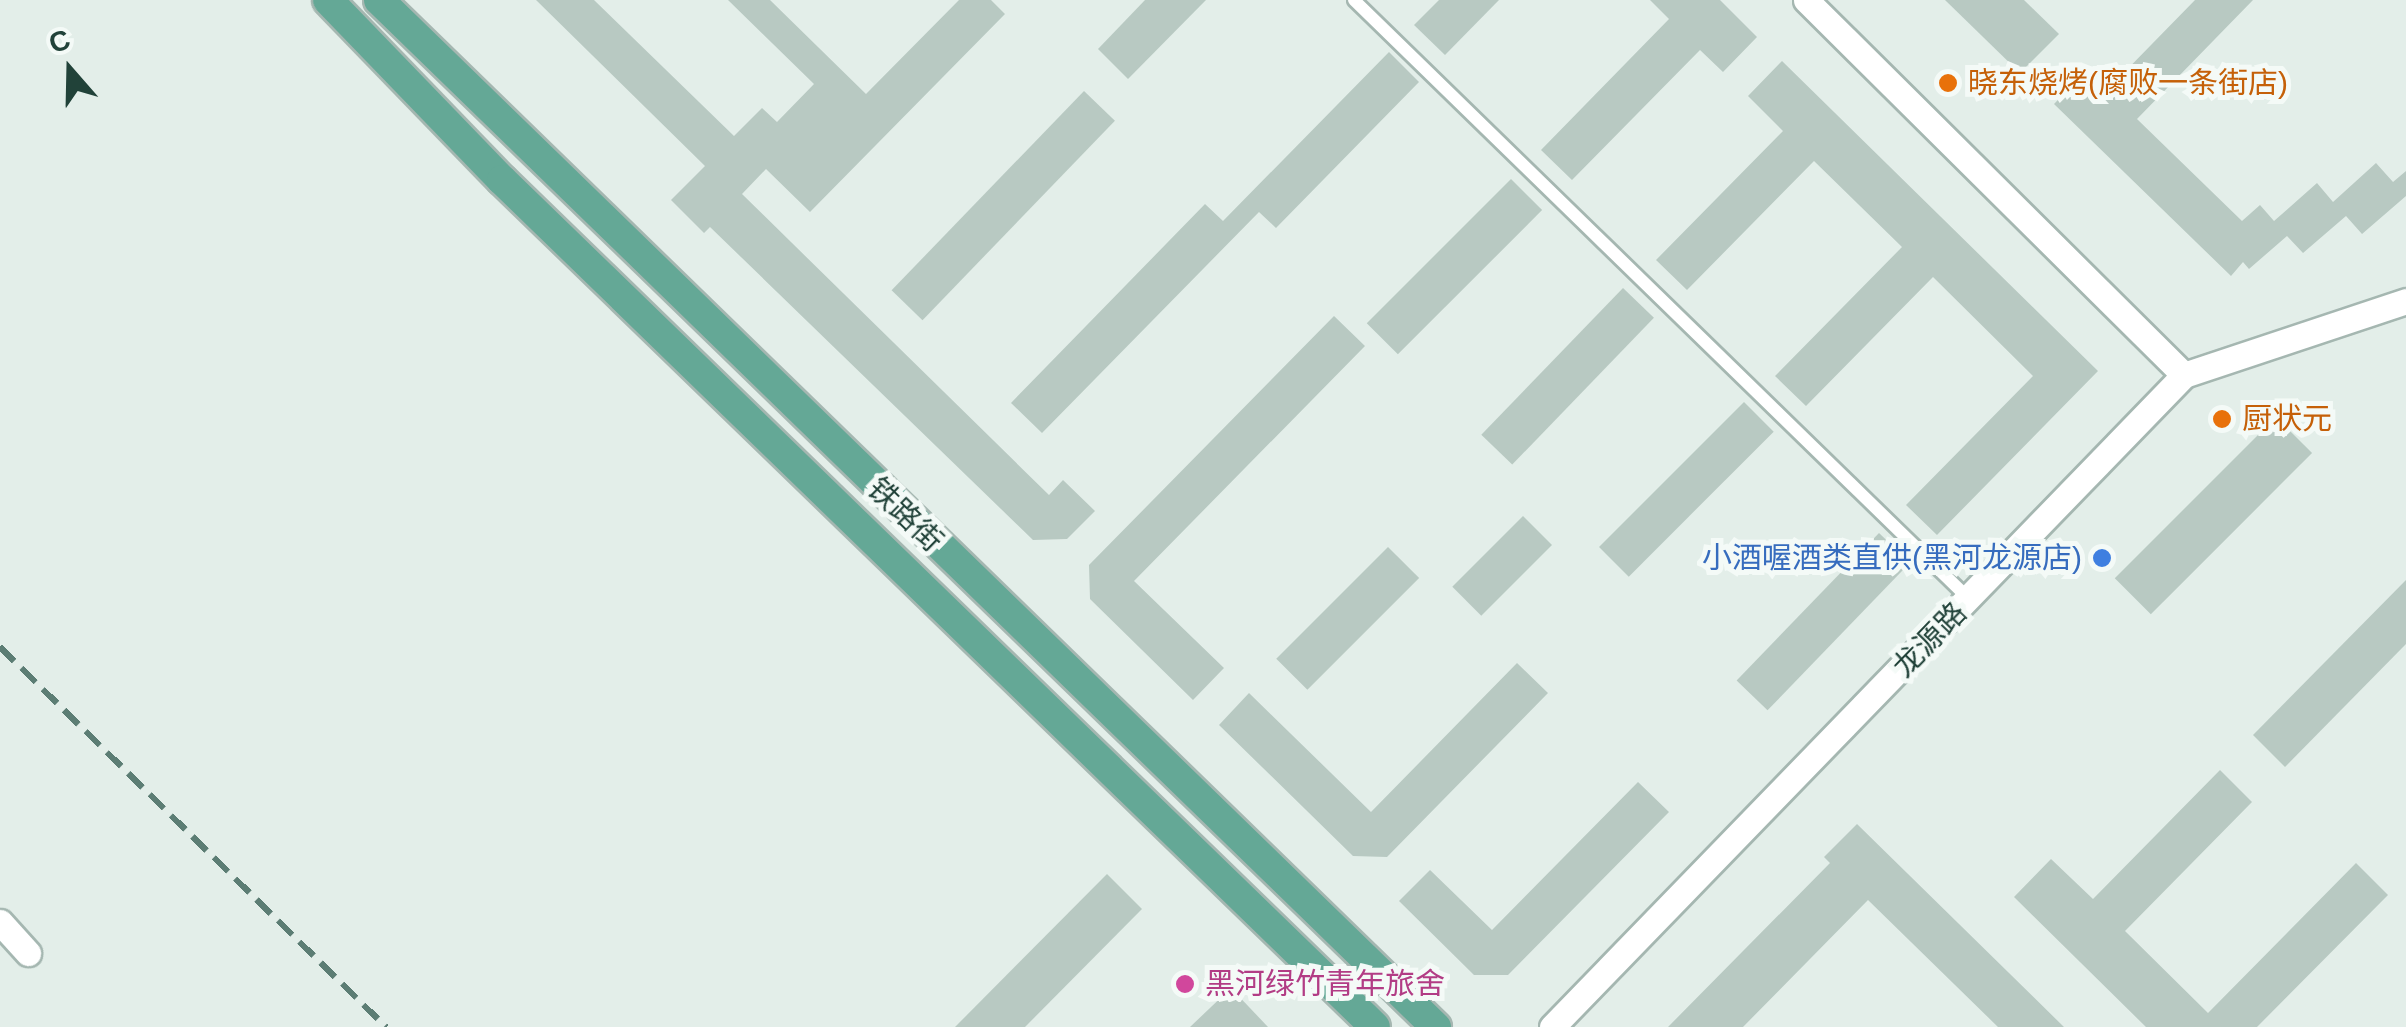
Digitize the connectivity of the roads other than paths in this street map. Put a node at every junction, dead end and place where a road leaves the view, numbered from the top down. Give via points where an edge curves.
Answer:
1 (328, 0) edge
2 (379, 0) edge
3 (1354, 0) edge
4 (1806, 0) edge
5 (2406, 301) edge
6 (2184, 375) junction
7 (1970, 600) junction
8 (0, 922) edge
9 (28, 953) dead end
10 (1375, 1027) edge
11 (1436, 1027) edge
12 (1552, 1027) edge

1 - 10 main road, 铁路街 via 516,194
2 - 11 main road, 铁路街
3 - 7 lane
4 - 6 street
5 - 6 street, 龙源路
6 - 7 street, 龙源路
7 - 12 street, 龙源路
8 - 9 street

